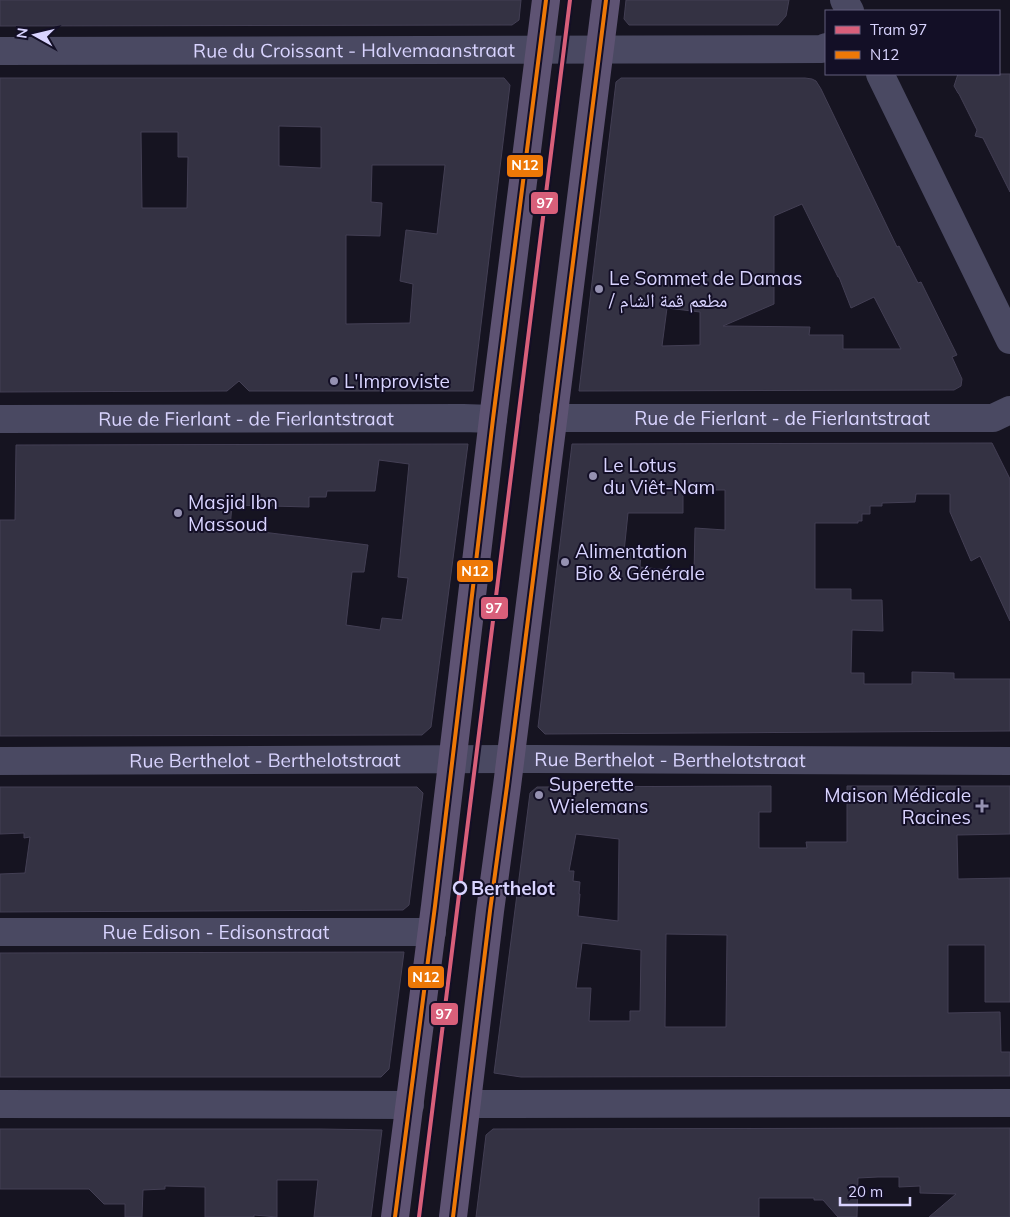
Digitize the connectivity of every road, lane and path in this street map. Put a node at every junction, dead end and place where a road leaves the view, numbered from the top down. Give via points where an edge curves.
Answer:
1 (546, 0) edge
2 (606, 0) edge
3 (825, 48) edge
4 (539, 50) junction
5 (600, 50) junction
6 (0, 51) edge
7 (880, 75) edge
8 (1010, 340) edge
9 (1010, 410) edge
10 (553, 418) junction
11 (0, 419) edge
12 (494, 419) junction
13 (452, 759) junction
14 (510, 759) junction
15 (0, 761) edge
16 (1010, 761) edge
17 (0, 932) edge
18 (432, 932) junction
19 (0, 1104) edge
20 (410, 1104) junction
21 (467, 1104) junction
22 (1010, 1104) edge
23 (396, 1217) edge
24 (453, 1217) edge

1 - 4 main road
2 - 5 main road
3 - 5 street, Rue du Croissant - Halvemaanstraat
4 - 5 street, Rue du Croissant - Halvemaanstraat
4 - 6 street, Rue du Croissant - Halvemaanstraat
4 - 12 main road
5 - 10 main road
7 - 8 street
9 - 10 street, Rue de Fierlant - de Fierlantstraat via 994,418
10 - 14 main road
11 - 12 street, Rue de Fierlant - de Fierlantstraat
12 - 13 main road
13 - 14 street, Rue Berthelot - Berthelotstraat
13 - 15 street, Rue Berthelot - Berthelotstraat
13 - 18 main road
14 - 16 street, Rue Berthelot - Berthelotstraat
14 - 21 main road
17 - 18 street, Rue Edison - Edisonstraat
18 - 20 main road
19 - 20 street
20 - 23 main road
21 - 22 street
21 - 24 main road

